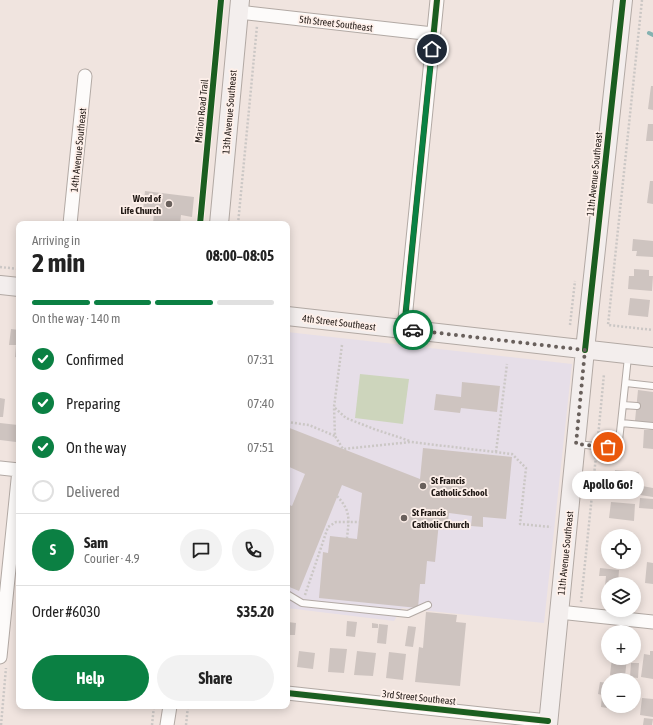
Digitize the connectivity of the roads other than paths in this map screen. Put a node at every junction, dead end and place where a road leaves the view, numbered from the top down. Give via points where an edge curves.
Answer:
1 (437, 0) edge
2 (623, 0) edge
3 (239, 6) edge
4 (433, 34) junction
5 (85, 76) dead end
6 (70, 221) edge
7 (219, 221) edge
8 (0, 285) edge
9 (16, 287) edge
10 (290, 316) edge
11 (404, 329) junction
12 (585, 350) junction
13 (628, 355) junction
14 (653, 357) edge
15 (626, 383) junction
16 (653, 386) edge
17 (623, 404) junction
18 (637, 406) dead end
19 (621, 423) junction
20 (653, 426) edge
21 (576, 444) junction
22 (0, 468) edge
23 (16, 470) edge
24 (16, 500) edge
25 (290, 596) edge
26 (428, 605) dead end
27 (559, 612) junction
28 (653, 622) edge
29 (0, 657) edge
30 (290, 693) edge
31 (170, 709) edge
32 (548, 723) edge
33 (167, 725) edge

1 - 4 street
2 - 12 main road, 11th Avenue Southeast
3 - 4 street, 5th Street Southeast via 259,14
3 - 7 main road, 13th Avenue Southeast
4 - 11 street
5 - 6 street, 14th Avenue Southeast
8 - 9 main road
10 - 11 main road, 4th Street Southeast
11 - 12 main road, 4th Street Southeast
12 - 13 main road, 4th Street Southeast
12 - 21 main road, 11th Avenue Southeast
13 - 14 main road, 4th Street Southeast
13 - 15 lane
15 - 16 lane
15 - 17 lane
17 - 18 lane
17 - 19 lane
19 - 20 lane
19 - 21 lane via 618,448
21 - 27 main road, 11th Avenue Southeast
22 - 23 street
24 - 29 street
25 - 26 lane via 302,603 408,614
27 - 28 street
27 - 32 main road, 11th Avenue Southeast
30 - 32 street, 3rd Street Southeast
31 - 33 street

